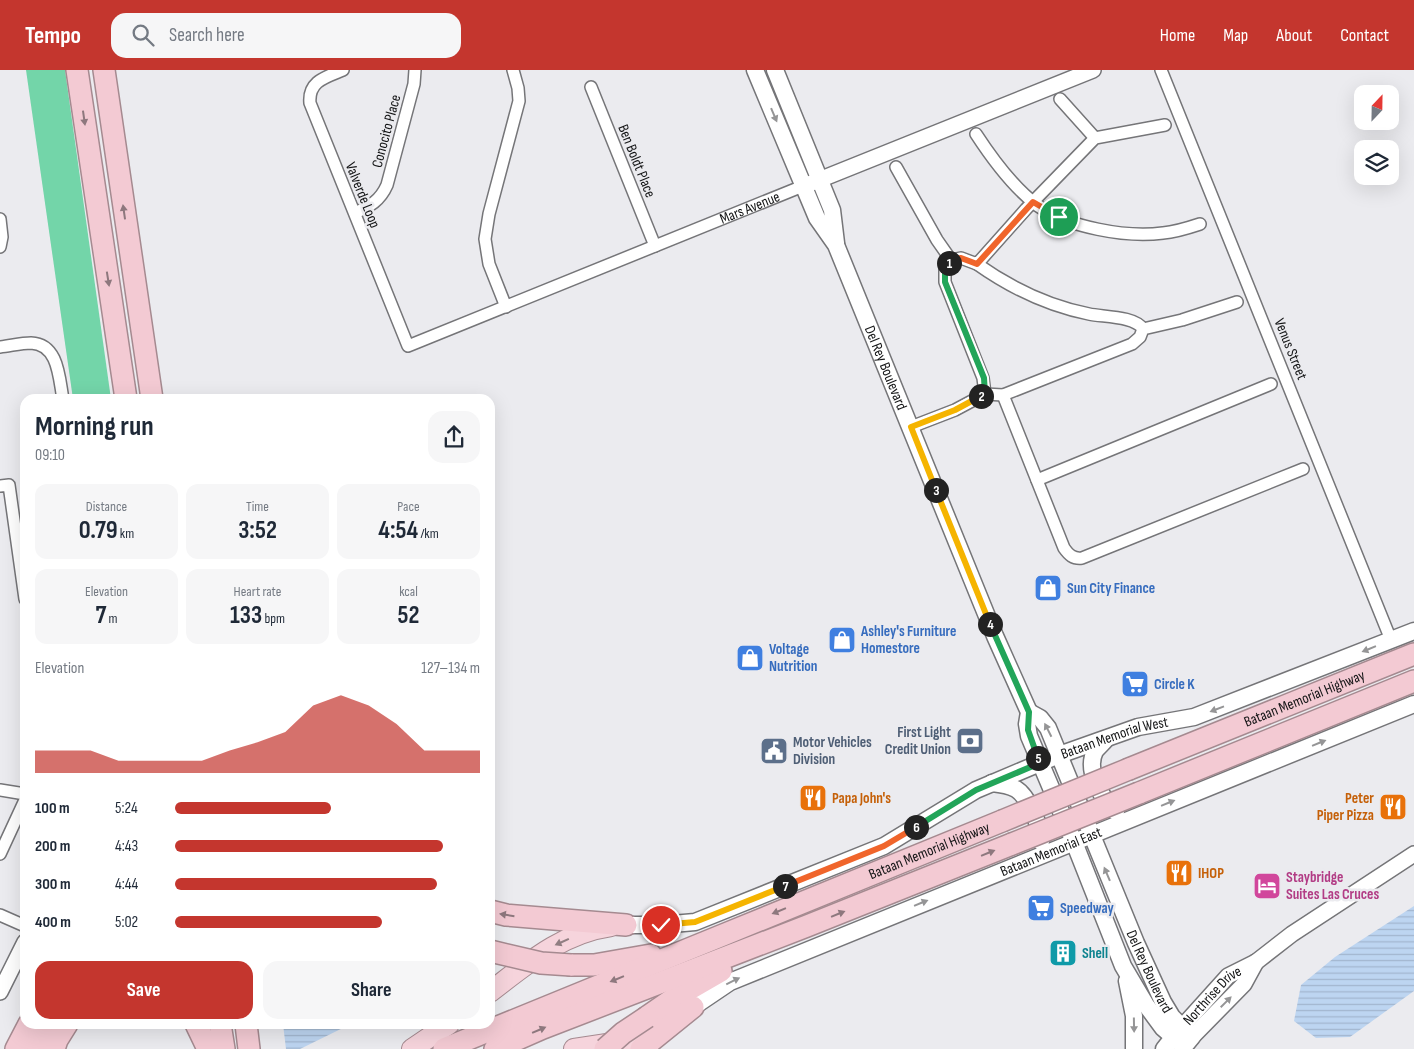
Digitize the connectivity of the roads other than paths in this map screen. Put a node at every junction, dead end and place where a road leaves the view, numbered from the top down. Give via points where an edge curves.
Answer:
1 (77, 70) edge
2 (104, 70) edge
3 (343, 70) edge
4 (416, 70) edge
5 (513, 70) edge
6 (755, 70) edge
7 (775, 70) edge
8 (1093, 70) edge
9 (1161, 70) edge
10 (591, 87) dead end
11 (1060, 99) dead end
12 (1165, 125) dead end
13 (976, 134) dead end
14 (1095, 138) junction
15 (896, 167) dead end
16 (820, 180) junction
17 (803, 186) junction
18 (1033, 202) junction
19 (355, 214) junction
20 (0, 219) edge
21 (1200, 224) dead end
22 (836, 245) junction
23 (655, 246) junction
24 (0, 247) edge
25 (951, 260) junction
26 (977, 264) junction
27 (1237, 302) dead end
28 (506, 307) junction
29 (140, 318) junction
30 (1143, 329) junction
31 (408, 346) joint
32 (0, 347) edge
33 (1271, 384) dead end
34 (62, 394) edge
35 (125, 394) edge
36 (151, 394) edge
37 (160, 394) edge
38 (985, 394) junction
39 (1003, 395) junction
40 (911, 427) junction
41 (1304, 468) dead end
42 (1037, 480) junction
43 (0, 486) edge
44 (20, 563) edge
45 (1414, 631) edge
46 (1391, 640) junction
47 (1414, 654) edge
48 (1414, 681) edge
49 (1414, 704) edge
50 (1029, 712) junction
51 (1106, 739) junction
52 (1059, 755) junction
53 (1040, 763) junction
54 (992, 783) junction
55 (0, 790) edge
56 (20, 793) edge
57 (20, 811) edge
58 (1133, 817) junction
59 (1091, 835) junction
60 (1074, 842) junction
61 (0, 854) edge
62 (1414, 854) edge
63 (1030, 859) junction
64 (495, 912) edge
65 (0, 915) edge
66 (20, 924) edge
67 (626, 925) junction
68 (807, 926) junction
69 (1136, 943) junction
70 (1116, 948) junction
71 (495, 951) edge
72 (20, 952) edge
73 (678, 954) junction
74 (1124, 966) junction
75 (495, 988) edge
76 (0, 992) edge
77 (693, 1007) junction
78 (495, 1028) edge
79 (26, 1029) edge
80 (47, 1029) edge
81 (64, 1029) edge
82 (198, 1029) edge
83 (221, 1029) edge
84 (247, 1029) edge
85 (442, 1029) edge
86 (493, 1029) edge
87 (1180, 1041) edge
88 (16, 1049) edge
89 (38, 1049) edge
90 (54, 1049) edge
91 (208, 1049) edge
92 (224, 1049) edge
93 (249, 1049) edge
94 (412, 1049) edge
95 (444, 1049) edge
96 (494, 1049) edge
97 (574, 1049) edge
98 (605, 1049) edge
99 (641, 1049) edge
100 (1134, 1049) edge

1 -> 35 highway
29 -> 2 highway
3 - 19 street, Valverde Loop via 318,81 311,89 310,98
4 - 19 street, Conocito Place via 385,190 374,204
5 - 28 street via 519,101 485,239 489,264
6 -> 17 main road, Del Rey Boulevard
7 - 16 main road, Del Rey Boulevard
8 - 16 street, Mars Avenue
9 - 46 street, Venus Street
10 - 23 street, Ben Boldt Place
11 - 14 street
12 - 14 street
13 - 18 street via 998,165
14 - 18 street
15 - 25 street
16 - 17 street, Mars Avenue
16 - 22 main road, Del Rey Boulevard via 832,210
17 - 22 main road, Del Rey Boulevard via 817,218
17 - 23 street, Mars Avenue
18 - 21 street via 1059,217 1102,230 1152,234
18 - 26 street
19 - 31 street, Valverde Loop
20 - 24 street
22 - 40 main road, Del Rey Boulevard
23 - 28 street, Mars Avenue
25 - 26 street via 961,258
25 - 38 street via 945,270 945,282 984,378
26 - 30 street via 1044,301 1074,311 1133,321
27 - 30 street
28 - 31 street, Mars Avenue
29 - 36 highway
29 - 37 highway
30 - 39 street via 1132,344
32 - 34 street via 33,343 46,347 55,358
33 - 42 street
38 - 39 street
38 - 40 street
39 - 42 street
40 - 50 main road, Del Rey Boulevard
41 - 42 street via 1082,558 1072,557 1064,548
43 - 44 street via 9,485
45 - 46 main road, Bataan Memorial West
46 -> 51 main road, Bataan Memorial West via 1194,717 1138,727
47 -> 73 highway, Bataan Memorial Highway, bridge
68 -> 48 highway, Bataan Memorial Highway, bridge
58 -> 49 main road, Bataan Memorial East
52 -> 50 main road, Del Rey Boulevard via 1044,722
50 - 53 main road, Del Rey Boulevard via 1028,730
51 - 52 main road, Bataan Memorial West
51 - 58 main road via 1093,758 1093,775 1106,802 1123,816
52 - 53 main road, Bataan Memorial West
52 - 59 main road, Del Rey Boulevard
53 - 54 main road, Bataan Memorial West
53 - 60 main road, Del Rey Boulevard
54 - 63 main road via 1015,788 1028,802 1041,835 1039,848
54 - 67 main road, Bataan Memorial West via 884,846 695,922
55 - 56 street
57 - 61 street
58 - 59 main road, Bataan Memorial East
59 - 60 main road, Bataan Memorial East
69 -> 59 main road, Del Rey Boulevard
60 - 63 main road, Bataan Memorial East
60 - 70 main road, Del Rey Boulevard
62 - 87 street, Northrise Drive via 1292,934 1256,962 1228,976
77 -> 63 main road, Bataan Memorial East via 730,982
67 -> 64 highway
65 - 66 street
67 -> 75 highway via 600,928 560,942
96 -> 68 highway, Bataan Memorial Highway
68 - 98 highway, bridge via 798,936 753,954 707,978 623,1033
69 - 70 main road
69 - 87 main road, Del Rey Boulevard via 1172,1017
70 - 74 main road, Del Rey Boulevard
71 - 73 highway, bridge via 541,963 571,965 594,965 651,954
72 - 76 street
73 -> 78 highway, Bataan Memorial Highway
74 - 87 main road, Del Rey Boulevard via 1163,1028
74 -> 100 main road via 1134,1016
77 - 97 highway via 640,1039
77 - 99 highway
79 - 88 highway
80 - 89 highway
81 - 90 highway
82 - 91 highway
83 - 92 highway
84 - 93 highway
85 - 94 highway
86 -> 95 highway, Bataan Memorial Highway

